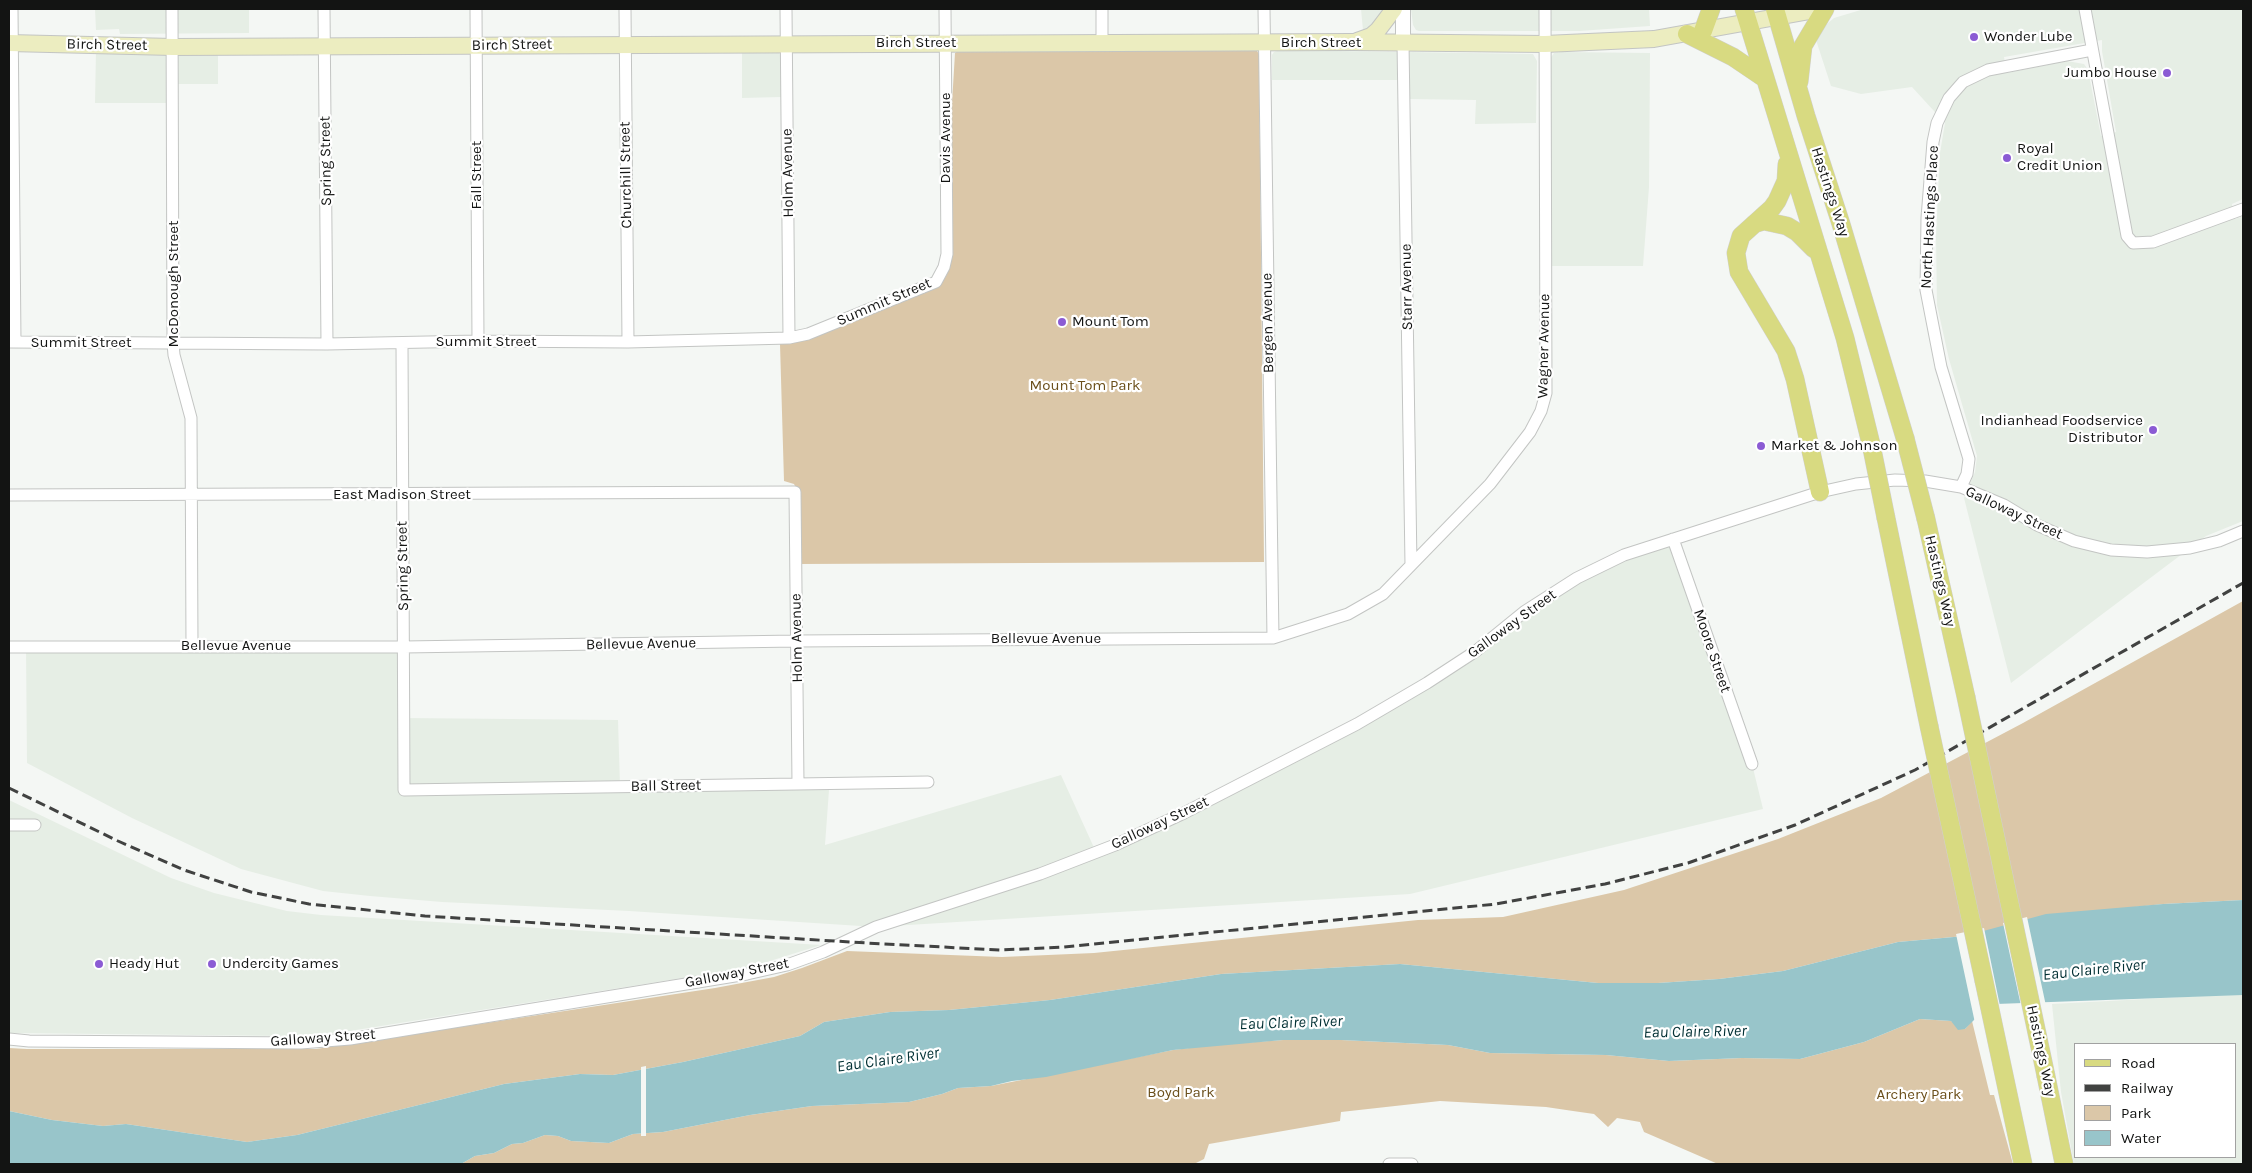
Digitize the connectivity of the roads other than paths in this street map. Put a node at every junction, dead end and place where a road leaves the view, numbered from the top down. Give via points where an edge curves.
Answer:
1 (12, 9) edge
2 (172, 9) edge
3 (324, 9) edge
4 (476, 9) edge
5 (624, 9) edge
6 (786, 9) edge
7 (945, 9) edge
8 (1102, 9) edge
9 (1264, 9) edge
10 (1394, 9) edge
11 (1403, 9) edge
12 (1545, 9) edge
13 (1711, 9) edge
14 (1822, 9) edge
15 (1826, 9) edge
16 (2085, 9) edge
17 (1776, 13) edge
18 (1746, 16) edge
19 (1695, 32) junction
20 (1352, 42) junction
21 (11, 43) edge
22 (1102, 43) junction
23 (1264, 43) junction
24 (1403, 43) junction
25 (624, 44) junction
26 (786, 44) junction
27 (946, 44) junction
28 (1545, 44) junction
29 (172, 46) junction
30 (324, 46) junction
31 (476, 46) junction
32 (2092, 50) junction
33 (1764, 78) junction
34 (1798, 90) junction
35 (1786, 151) junction
36 (2243, 209) edge
37 (1754, 224) junction
38 (1817, 253) junction
39 (944, 268) joint
40 (789, 338) junction
41 (478, 341) junction
42 (12, 342) edge
43 (628, 342) junction
44 (173, 343) junction
45 (402, 343) junction
46 (327, 344) junction
47 (1962, 487) junction
48 (795, 492) joint
49 (1820, 492) junction
50 (402, 494) junction
51 (9, 495) edge
52 (192, 496) junction
53 (2243, 531) edge
54 (1673, 539) junction
55 (1411, 565) junction
56 (1272, 638) junction
57 (796, 641) junction
58 (192, 646) junction
59 (9, 647) edge
60 (404, 647) junction
61 (1752, 764) dead end
62 (928, 782) dead end
63 (798, 784) junction
64 (404, 790) joint
65 (9, 825) edge
66 (35, 826) dead end
67 (9, 1039) edge
68 (1389, 1164) edge
69 (1412, 1164) edge
70 (2023, 1164) edge
71 (2064, 1164) edge

1 - 21 street
2 - 29 street, McDonough Street
3 - 30 street, Spring Street
4 - 31 street, Fall Street
5 - 25 street, Churchill Street
6 - 26 street, Holm Avenue
7 - 27 street, Davis Avenue
8 - 22 street
9 - 23 street, Bergen Avenue
10 - 20 main road via 1371,36
11 - 24 street, Starr Avenue
12 - 28 street, Wagner Avenue
13 - 19 main road
14 - 17 main road, Birch Street
15 - 34 main road via 1804,46
16 - 32 street
17 - 18 main road, Birch Street
17 - 34 main road, Hastings Way
18 - 19 main road, Birch Street
18 - 33 main road, Hastings Way
19 - 28 main road, Birch Street via 1631,41
19 - 33 main road
20 - 23 main road, Birch Street
20 - 24 main road, Birch Street
21 - 29 main road, Birch Street
21 - 42 street
22 - 23 main road, Birch Street
22 - 27 main road, Birch Street
23 - 56 street, Bergen Avenue
24 - 28 main road, Birch Street
24 - 55 street, Starr Avenue
25 - 26 main road, Birch Street
25 - 31 main road, Birch Street
25 - 43 street, Churchill Street
26 - 27 main road, Birch Street
26 - 40 street, Holm Avenue
27 - 39 street, Davis Avenue via 947,254
28 - 55 street, Wagner Avenue via 1546,393 1530,432 1490,484
29 - 30 main road, Birch Street
29 - 44 street, McDonough Street
30 - 31 main road, Birch Street
30 - 46 street, Spring Street
31 - 41 street, Fall Street
32 - 36 street via 2123,221 2132,243 2153,242
32 - 47 street, North Hastings Place via 1988,70 1963,82 1949,98 1937,122 1927,218 1926,290 1941,367 1969,459
33 - 35 main road, Hastings Way
34 - 71 main road, Hastings Way, bridge via 1905,438 1926,519
35 - 37 main road via 1786,181 1772,208
35 - 38 main road, Hastings Way
37 - 38 main road via 1764,221 1787,226 1798,232
37 - 49 main road via 1737,244 1739,272 1786,351
38 - 70 main road, Hastings Way, bridge via 1844,338 1871,444
39 - 40 street, Summit Street via 936,282 808,334
40 - 43 street, Summit Street
41 - 43 street, Summit Street
41 - 45 street, Summit Street
42 - 44 street, Summit Street
44 - 46 street, Summit Street
44 - 52 street, McDonough Street via 191,418
45 - 46 street, Summit Street
45 - 50 street, Spring Street
47 - 49 street, Galloway Street via 1895,480
47 - 53 street, Galloway Street via 2074,541 2111,550 2147,552 2190,548
48 - 50 street, East Madison Street
48 - 57 street, Holm Avenue
49 - 54 street, Galloway Street
50 - 52 street, East Madison Street
50 - 60 street, Spring Street
51 - 52 street, East Madison Street
52 - 58 street, McDonough Street
54 - 61 street, Moore Street
54 - 67 street, Galloway Street via 1624,555 1577,578 1524,612 1476,651 1427,683 1357,724 1184,813 1115,845 1040,874 876,927 786,965 350,1039 301,1043
55 - 56 street, Wagner Avenue via 1383,594 1348,614
56 - 57 street, Bellevue Avenue
57 - 60 street, Bellevue Avenue
57 - 63 street, Holm Avenue
58 - 59 street, Bellevue Avenue
58 - 60 street, Bellevue Avenue
60 - 64 street, Spring Street
62 - 63 street, Ball Street
63 - 64 street, Ball Street
65 - 66 street
68 - 69 street

